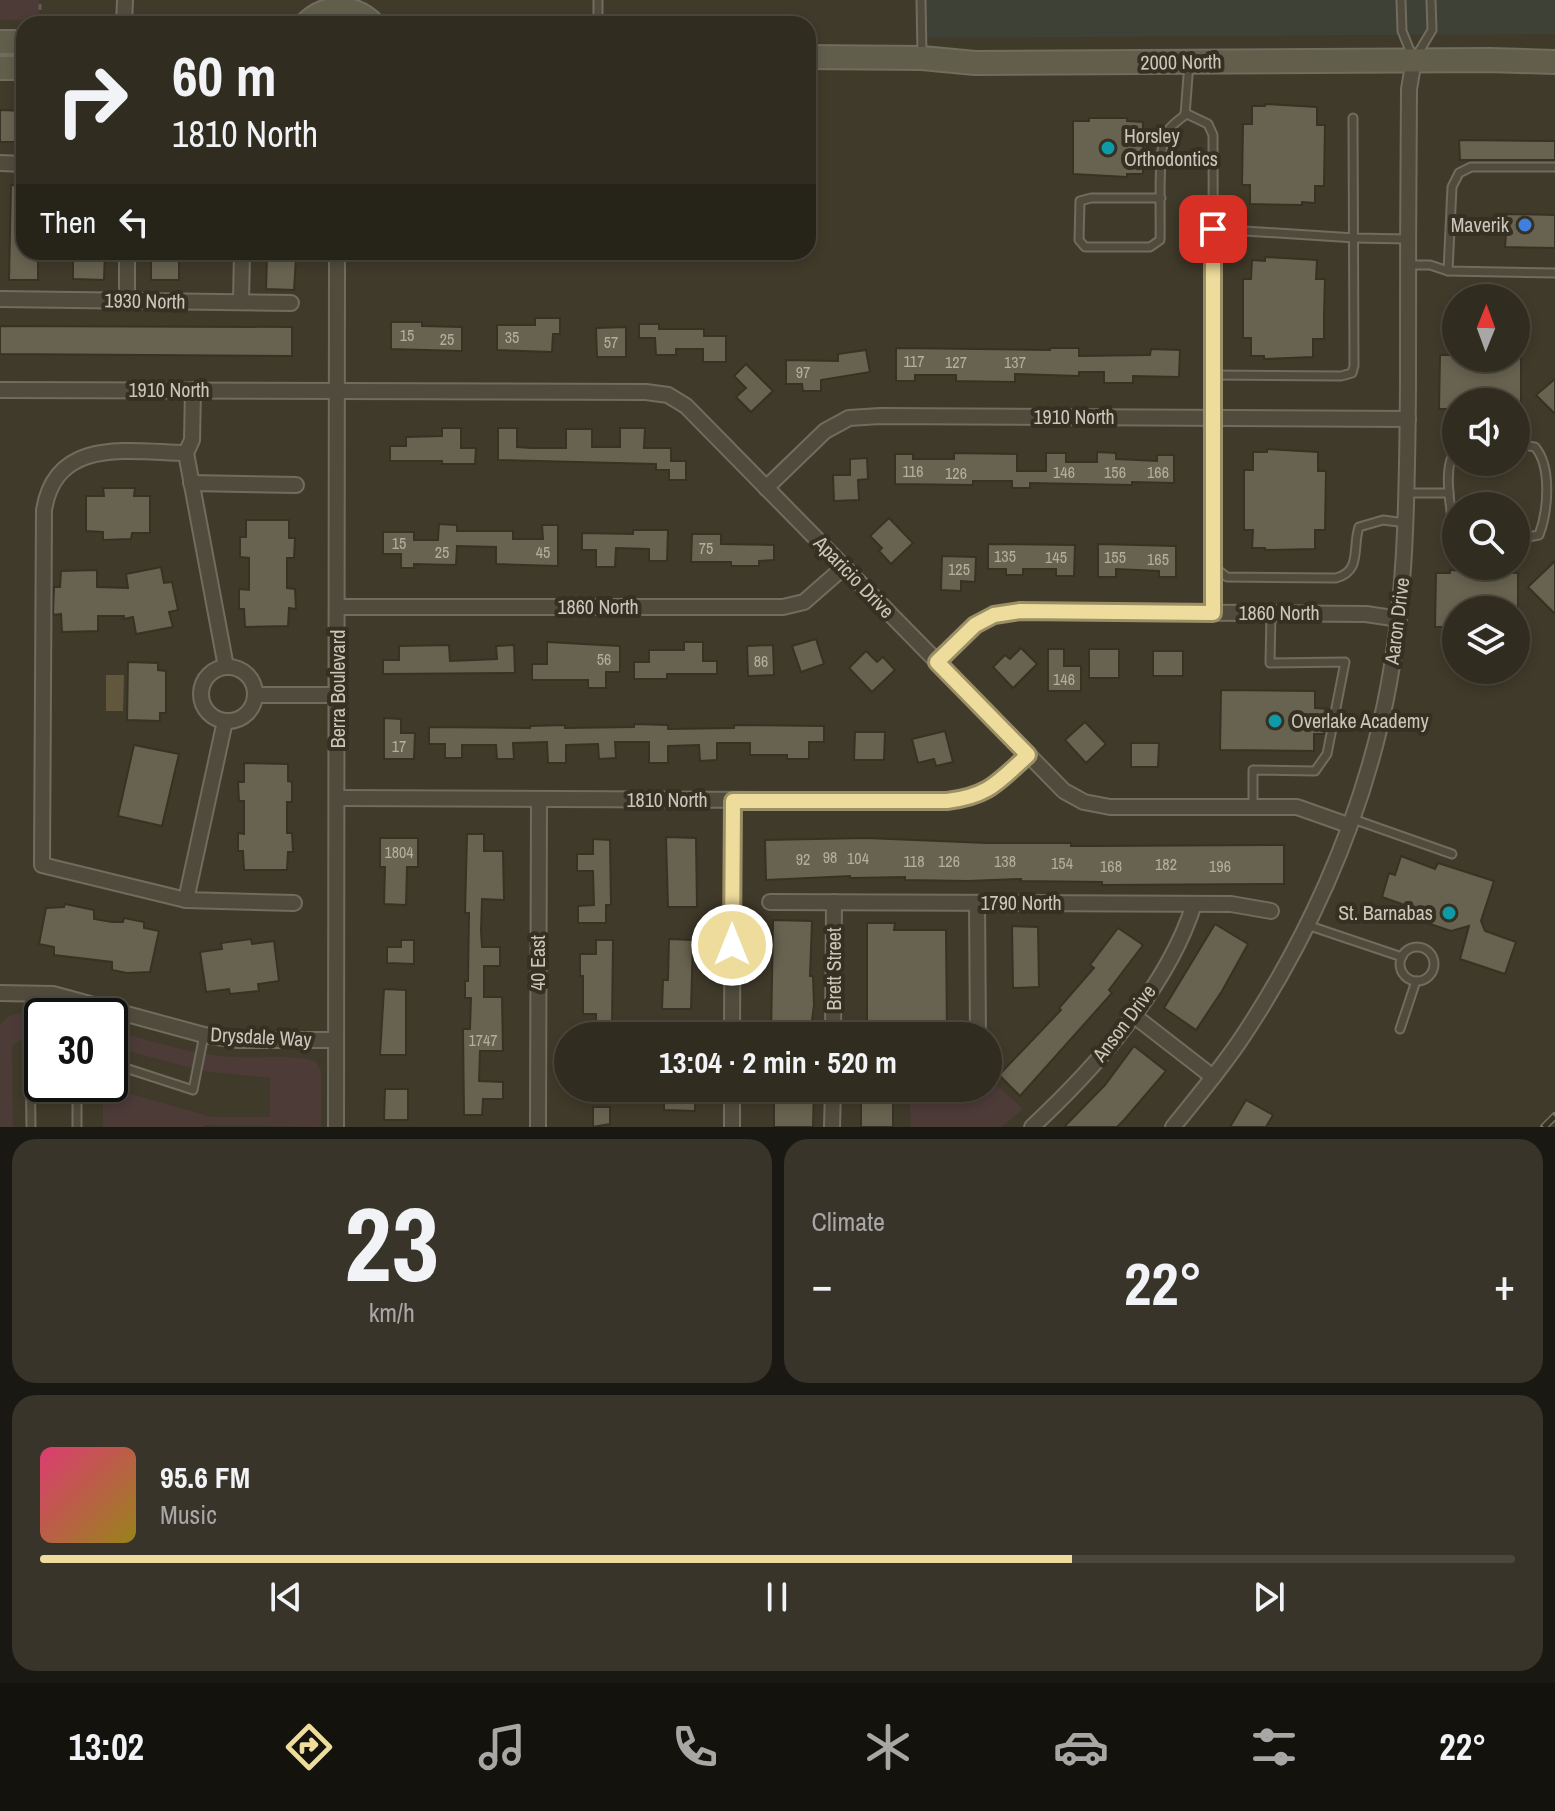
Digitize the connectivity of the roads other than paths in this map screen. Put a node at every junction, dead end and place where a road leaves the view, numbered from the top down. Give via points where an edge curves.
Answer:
1 (921, 0) edge
2 (1401, 0) edge
3 (1431, 0) edge
4 (312, 14) edge
5 (366, 16) edge
6 (816, 57) edge
7 (922, 58) junction
8 (1414, 60) junction
9 (1189, 61) junction
10 (1555, 62) edge
11 (1185, 113) junction
12 (1353, 118) dead end
13 (1555, 167) edge
14 (1161, 198) junction
15 (1213, 229) junction
16 (1355, 238) junction
17 (1409, 239) junction
18 (127, 260) edge
19 (242, 260) edge
20 (337, 260) edge
21 (1408, 265) junction
22 (1448, 271) junction
23 (1555, 273) edge
24 (0, 299) edge
25 (127, 301) junction
26 (241, 302) junction
27 (291, 303) dead end
28 (1213, 375) junction
29 (0, 390) edge
30 (193, 390) junction
31 (338, 392) junction
32 (1214, 418) junction
33 (1408, 419) junction
34 (1530, 446) edge
35 (186, 453) junction
36 (191, 483) junction
37 (296, 485) dead end
38 (766, 488) junction
39 (1408, 493) junction
40 (1442, 493) edge
41 (1407, 523) junction
42 (1530, 537) edge
43 (844, 567) junction
44 (1214, 567) junction
45 (338, 607) junction
46 (1213, 613) junction
47 (1271, 613) junction
48 (1399, 619) junction
49 (937, 662) junction
50 (226, 667) junction
51 (256, 695) junction
52 (338, 695) junction
53 (225, 721) junction
54 (1028, 755) junction
55 (337, 798) junction
56 (539, 800) junction
57 (733, 801) junction
58 (1253, 807) junction
59 (1349, 821) junction
60 (1452, 854) dead end
61 (186, 900) junction
62 (770, 902) dead end
63 (834, 902) junction
64 (294, 903) dead end
65 (977, 903) junction
66 (1194, 904) junction
67 (1271, 911) dead end
68 (1307, 925) junction
69 (1402, 957) junction
70 (1416, 981) junction
71 (0, 993) edge
72 (1133, 1015) junction
73 (732, 1022) edge
74 (833, 1022) edge
75 (978, 1022) edge
76 (1400, 1029) dead end
77 (204, 1035) junction
78 (336, 1040) junction
79 (128, 1069) edge
80 (1213, 1077) junction
81 (31, 1102) edge
82 (77, 1102) edge
83 (732, 1102) edge
84 (833, 1102) edge
85 (31, 1127) edge
86 (77, 1127) edge
87 (336, 1127) edge
88 (538, 1127) edge
89 (732, 1127) edge
90 (832, 1127) edge
91 (1032, 1127) edge
92 (1173, 1127) edge

1 - 7 lane
2 - 8 lane via 1402,31
3 - 8 lane via 1432,30
4 - 5 street via 331,9
6 - 7 street, 2000 North
7 - 9 street, 2000 North via 975,63
8 - 9 street, 2000 North
8 - 10 street, 2000 North
8 - 17 street, Aaron Drive via 1409,89
9 - 11 lane
11 - 14 lane via 1166,133
11 - 15 lane via 1208,124 1213,135
12 - 16 lane
13 - 22 lane via 1471,167 1459,173 1452,187
14 - 14 lane via 1160,240 1150,247 1085,247 1079,240 1080,201
15 - 16 lane
15 - 28 lane
16 - 17 lane
16 - 28 lane via 1352,373
17 - 21 street, Aaron Drive
18 - 25 street
19 - 26 street
20 - 31 street, Berra Boulevard
21 - 22 lane
21 - 33 street, Aaron Drive
22 - 23 lane
24 - 25 street, 1930 North
25 - 26 street, 1930 North
26 - 27 street, 1930 North
28 - 32 lane
29 - 30 street, 1910 North
30 - 31 street, 1910 North
30 - 35 street via 192,440
31 - 38 street, Aparicio Drive via 668,395 686,406
31 - 45 street, Berra Boulevard
32 - 33 street, 1910 North
32 - 38 street, 1910 North via 849,418 825,431
32 - 44 lane
33 - 39 street, Aaron Drive
34 - 42 lane via 1545,467 1544,521 1539,535
35 - 36 street
35 - 61 street via 82,456 62,470 45,499 42,865
36 - 37 street
36 - 50 street
38 - 43 street, Aparicio Drive
39 - 40 lane
39 - 41 street, Aaron Drive
41 - 44 lane via 1383,520 1359,527 1353,568 1336,578 1227,577
41 - 48 street, Aaron Drive
43 - 45 street, 1860 North via 804,602 783,607
43 - 49 street, Aparicio Drive
44 - 46 lane
45 - 52 street, Berra Boulevard
46 - 47 street, 1860 North
46 - 49 street, 1860 North via 994,615 975,625
47 - 48 street, 1860 North
47 - 58 lane via 1270,663 1345,662 1327,754 1315,771 1253,770
48 - 59 street, Aaron Drive via 1380,724
49 - 54 street, Aparicio Drive
50 - 51 street via 247,674
50 - 53 street via 215,670 201,688 206,710
51 - 52 street
51 - 53 street via 246,715
52 - 55 street, Berra Boulevard
53 - 61 street
54 - 57 street, 1810 North via 992,789 971,798
54 - 58 street, Aparicio Drive via 1064,791 1084,802 1110,807
55 - 56 street, 1810 North
55 - 78 street, Berra Boulevard
56 - 57 street, 1810 North
56 - 88 street, 40 East
57 - 73 street
58 - 59 street, Aparicio Drive via 1297,807
59 - 60 lane
59 - 68 street, Aaron Drive
61 - 64 street
62 - 63 street, 1790 North
63 - 65 street, 1790 North
63 - 74 street, Brett Street
65 - 66 street, 1790 North
65 - 75 street
66 - 67 street, 1790 North
66 - 72 street, Anson Drive via 1184,936
68 - 69 lane
68 - 80 street, Aaron Drive via 1265,1001
69 - 70 lane via 1403,973
69 - 70 lane via 1414,948 1430,954 1431,972
70 - 76 lane
71 - 77 street, Drysdale Way via 53,994
72 - 80 street
72 - 91 street, Anson Drive
77 - 78 street, Drysdale Way
77 - 79 lane via 193,1090
78 - 87 street, Berra Boulevard
80 - 92 street, Aaron Drive
81 - 85 lane
82 - 86 lane
83 - 89 street
84 - 90 street

